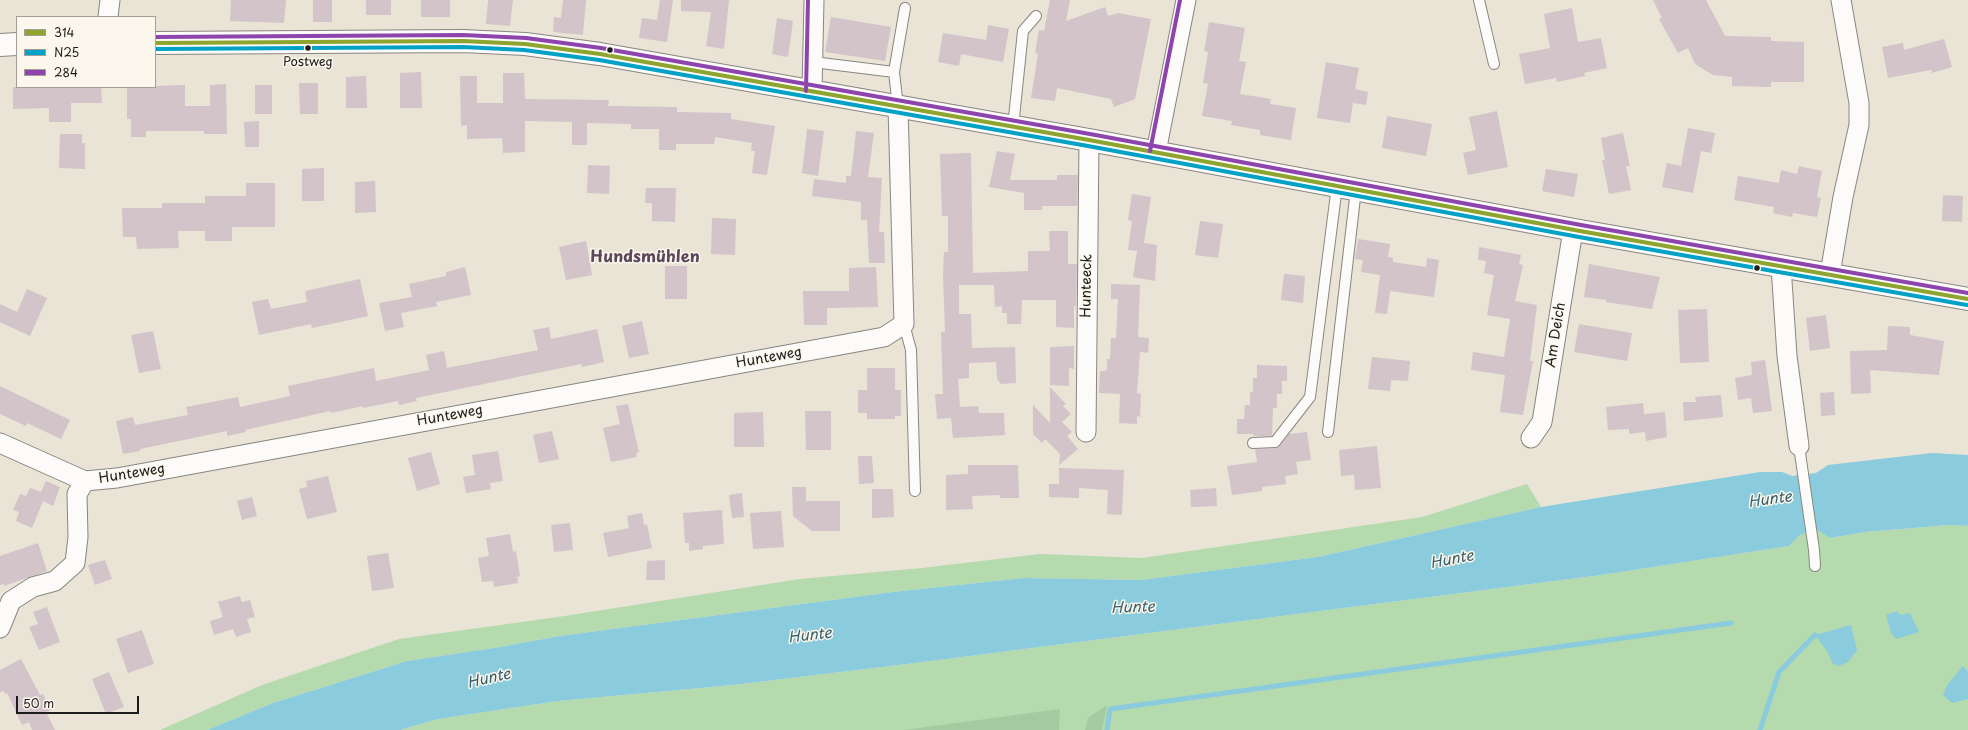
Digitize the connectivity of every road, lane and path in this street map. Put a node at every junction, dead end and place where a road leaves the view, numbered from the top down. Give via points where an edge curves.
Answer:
1 (110, 0) edge
2 (814, 0) edge
3 (1186, 0) edge
4 (1479, 0) edge
5 (1841, 0) edge
6 (906, 8) dead end
7 (108, 16) edge
8 (1036, 16) dead end
9 (156, 43) edge
10 (16, 44) edge
11 (0, 45) edge
12 (813, 62) junction
13 (1494, 64) dead end
14 (894, 72) junction
15 (812, 91) junction
16 (898, 107) junction
17 (1013, 127) junction
18 (1089, 140) junction
19 (1156, 152) junction
20 (1347, 188) junction
21 (1573, 230) junction
22 (1781, 266) junction
23 (1830, 274) junction
24 (1968, 299) edge
25 (904, 324) junction
26 (1086, 432) dead end
27 (1328, 432) dead end
28 (1531, 438) dead end
29 (0, 443) edge
30 (1252, 443) dead end
31 (1799, 446) joint
32 (85, 481) junction
33 (915, 490) dead end
34 (1815, 566) dead end
35 (0, 628) edge

1 - 7 street
2 - 12 street
3 - 19 street
4 - 13 lane
5 - 23 street via 1859,103 1859,125 1842,197
6 - 14 lane
8 - 17 lane via 1023,31
9 - 15 street via 432,41 525,44 600,54
10 - 11 street
12 - 14 lane
12 - 15 street
14 - 16 lane
15 - 16 street
16 - 17 street
16 - 25 street
17 - 18 street
18 - 19 street
18 - 26 street, Hunteeck
19 - 20 street
20 - 21 street
20 - 27 lane
20 - 30 lane via 1310,397 1275,442
21 - 22 street
21 - 28 street, Am Deich via 1542,422
22 - 23 street
22 - 31 street via 1787,356
23 - 24 street
25 - 32 street, Hunteweg via 884,337 117,478
25 - 33 lane via 911,350
29 - 32 street, Hunteweg
31 - 34 lane
32 - 35 street via 77,494 78,537 75,563 55,581 32,587 12,602

